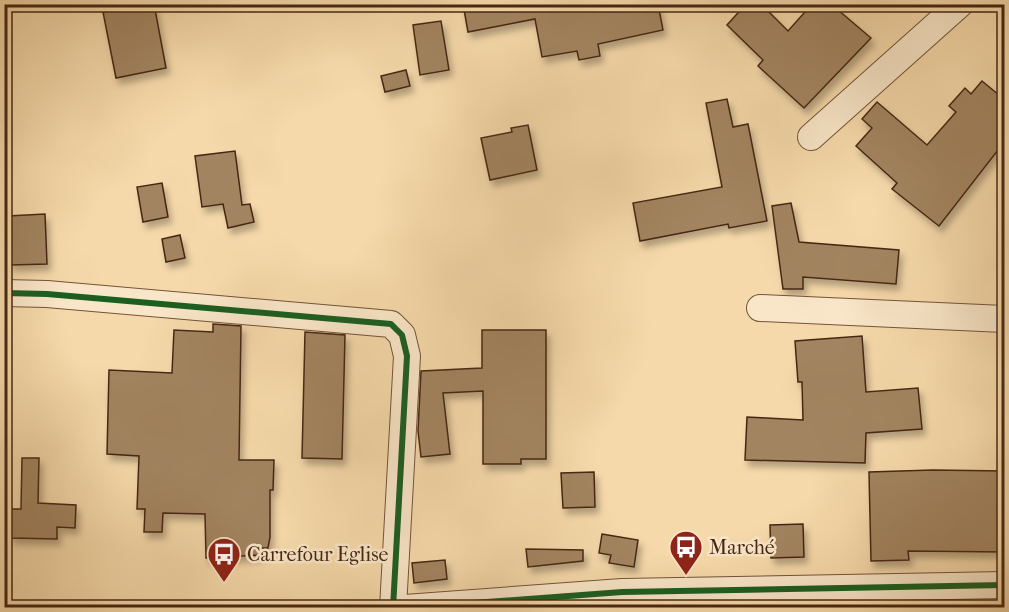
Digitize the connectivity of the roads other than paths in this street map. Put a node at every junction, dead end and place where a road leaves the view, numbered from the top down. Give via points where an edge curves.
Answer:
1 (960, 4) edge
2 (811, 137) dead end
3 (4, 292) edge
4 (760, 308) dead end
5 (1005, 319) edge
6 (1005, 585) edge
7 (393, 608) edge
8 (405, 608) edge

1 - 2 street
3 - 7 street via 391,324 402,335 406,356
4 - 5 street
6 - 8 street via 622,592

